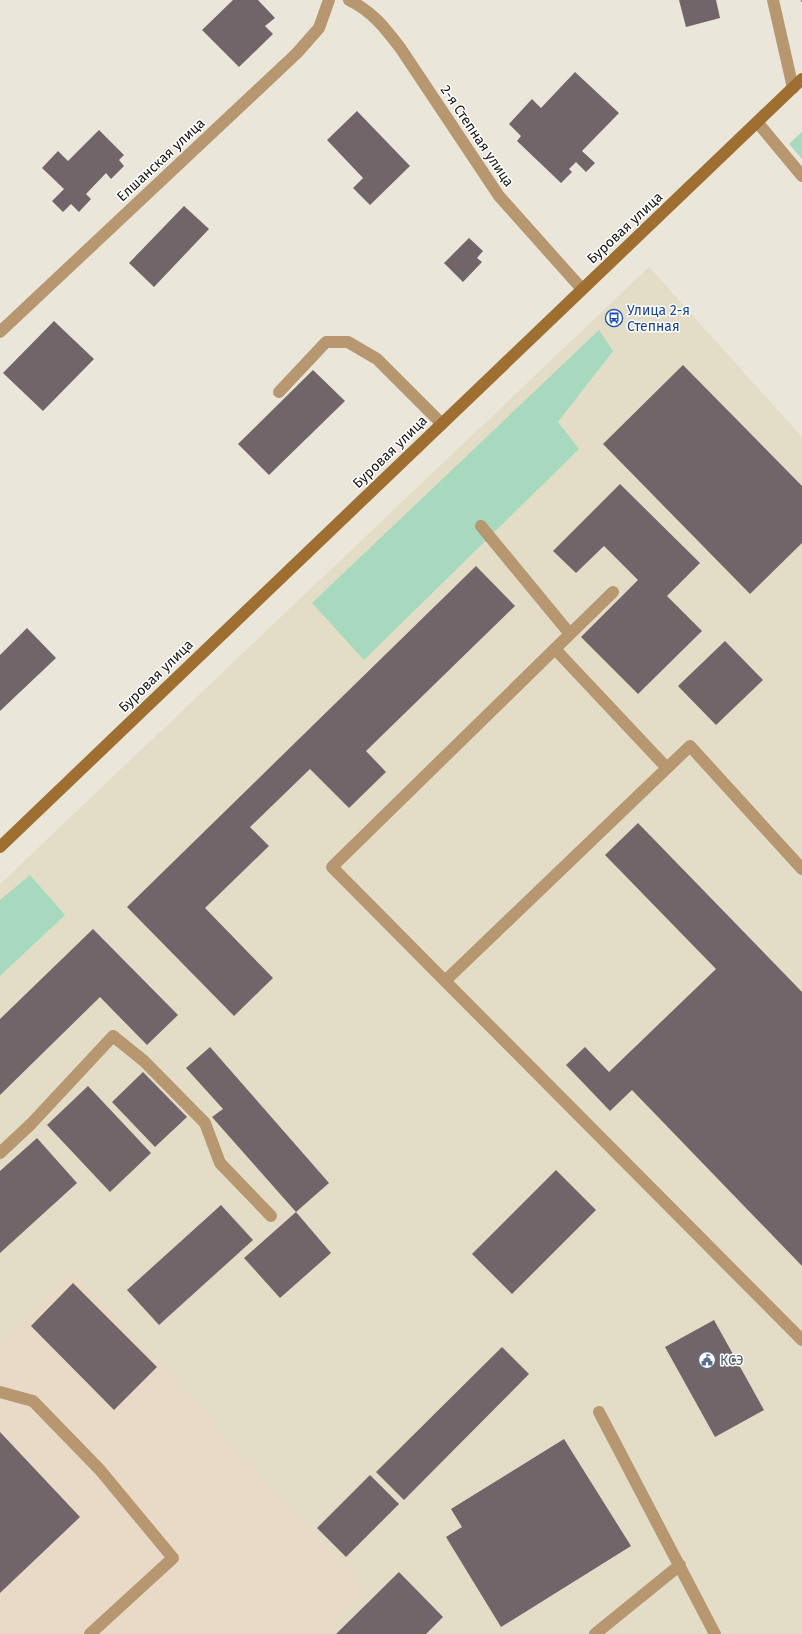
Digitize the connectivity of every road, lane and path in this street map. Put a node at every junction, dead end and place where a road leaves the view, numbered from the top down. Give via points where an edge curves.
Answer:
1 (329, 0) edge
2 (349, 0) edge
3 (773, 0) edge
4 (798, 83) edge
5 (758, 123) junction
6 (802, 176) edge
7 (582, 289) junction
8 (0, 332) edge
9 (279, 392) dead end
10 (442, 424) junction
11 (481, 526) dead end
12 (613, 592) dead end
13 (570, 634) junction
14 (555, 649) junction
15 (667, 768) junction
16 (1, 844) edge
17 (802, 869) edge
18 (445, 981) junction
19 (0, 1153) edge
20 (272, 1216) dead end
21 (802, 1340) edge
22 (0, 1392) edge
23 (599, 1412) dead end
24 (680, 1565) junction
25 (90, 1634) edge
26 (595, 1634) edge
27 (715, 1634) edge

1 - 8 street, Елшанская улица via 319,28 297,53
2 - 7 street, 2-я Степная улица via 364,7 384,26 499,196
3 - 4 street
4 - 5 main road, Буровая улица
5 - 6 street
5 - 7 main road, Буровая улица
7 - 10 main road, Буровая улица
9 - 10 street via 326,342 348,342 377,359
10 - 16 main road, Буровая улица
11 - 13 street
12 - 13 street
13 - 14 street
14 - 15 street
14 - 18 street via 332,867
15 - 17 street via 690,746
15 - 18 street
18 - 21 street
19 - 20 street via 31,1124 113,1036 144,1061 205,1123 220,1163
22 - 25 street via 33,1401 100,1470 173,1558
23 - 24 street
24 - 26 street
24 - 27 street

